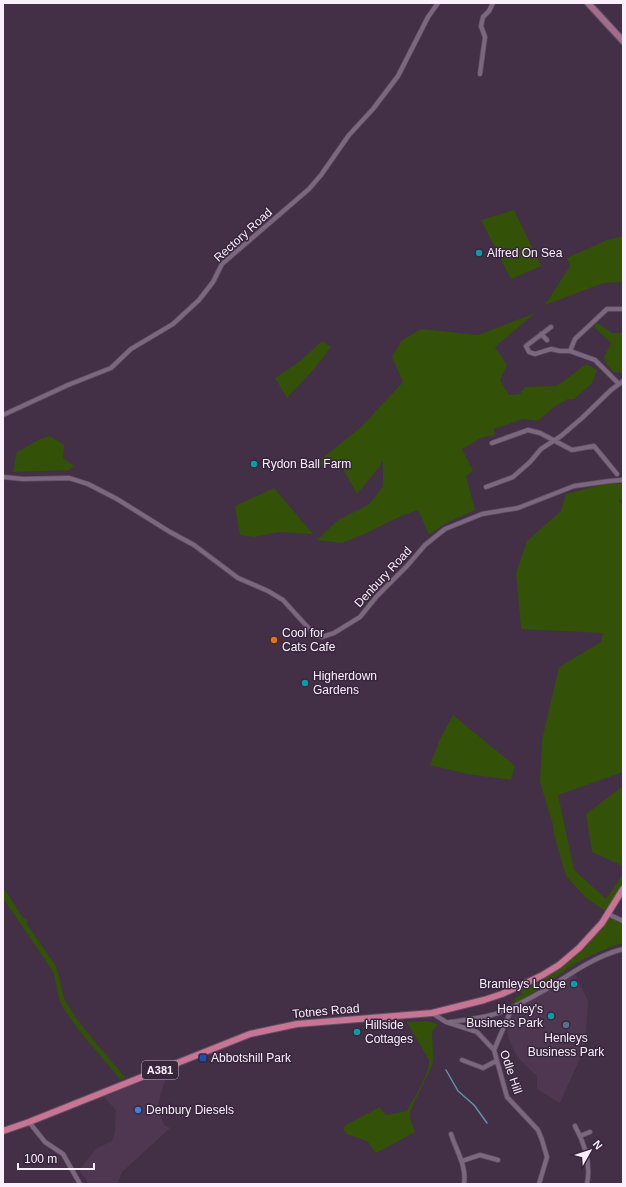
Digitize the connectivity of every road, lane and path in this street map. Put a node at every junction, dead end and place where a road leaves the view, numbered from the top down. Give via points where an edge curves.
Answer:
1 (438, 3) edge
2 (493, 3) edge
3 (588, 3) edge
4 (623, 41) edge
5 (480, 74) dead end
6 (623, 309) edge
7 (552, 327) dead end
8 (541, 334) junction
9 (547, 340) dead end
10 (570, 351) junction
11 (623, 381) edge
12 (618, 384) junction
13 (3, 415) edge
14 (553, 440) junction
15 (492, 443) dead end
16 (617, 474) dead end
17 (3, 477) edge
18 (623, 480) edge
19 (486, 487) dead end
20 (623, 889) edge
21 (608, 914) junction
22 (623, 921) edge
23 (623, 949) edge
24 (512, 1008) junction
25 (432, 1013) junction
26 (448, 1022) junction
27 (494, 1050) junction
28 (462, 1060) dead end
29 (496, 1061) junction
30 (29, 1122) junction
31 (575, 1126) dead end
32 (3, 1131) edge
33 (590, 1132) dead end
34 (451, 1134) dead end
35 (580, 1136) junction
36 (492, 1157) junction
37 (498, 1160) dead end
38 (462, 1161) junction
39 (491, 1163) dead end
40 (80, 1184) edge
41 (464, 1184) edge
42 (540, 1184) edge
43 (587, 1184) edge

1 - 13 street, Rectory Road via 428,17 398,76 349,135 321,175 309,189 222,264 213,282 199,300 173,324 131,349 111,368
2 - 5 street via 483,17 481,26 484,37
3 - 4 street
6 - 10 street via 608,309 575,339
7 - 8 street
8 - 9 street
8 - 10 street via 526,346 529,352 535,354 552,348
10 - 12 street via 595,360
11 - 12 street
12 - 14 street via 582,418
14 - 15 street via 528,430
14 - 16 street via 572,450 594,446
14 - 19 street via 513,477
17 - 18 street, Denbury Road via 69,478 88,484 194,545 238,578 283,600 313,633 322,637 334,634 360,617 425,545 445,529 482,514 518,508 574,486
20 - 21 main road, Totnes Road / A381
21 - 22 street
21 - 25 main road, Totnes Road / A381 via 579,948 541,976 502,994
23 - 24 street via 600,958
24 - 26 street via 482,1018
24 - 27 street
25 - 26 street, Odle Hill
25 - 30 main road, Totnes Road / A381 via 297,1024 250,1034
26 - 27 street, Odle Hill via 477,1032
27 - 29 street, Odle Hill
28 - 29 street via 483,1068
29 - 42 street, Odle Hill via 507,1097 538,1130 542,1140 547,1157
30 - 32 main road, Totnes Road / A381
30 - 40 street via 45,1142 63,1154
31 - 35 street
33 - 35 street
34 - 38 street
35 - 43 street via 589,1170
36 - 37 street
36 - 38 street via 480,1155
36 - 39 street
38 - 41 street

